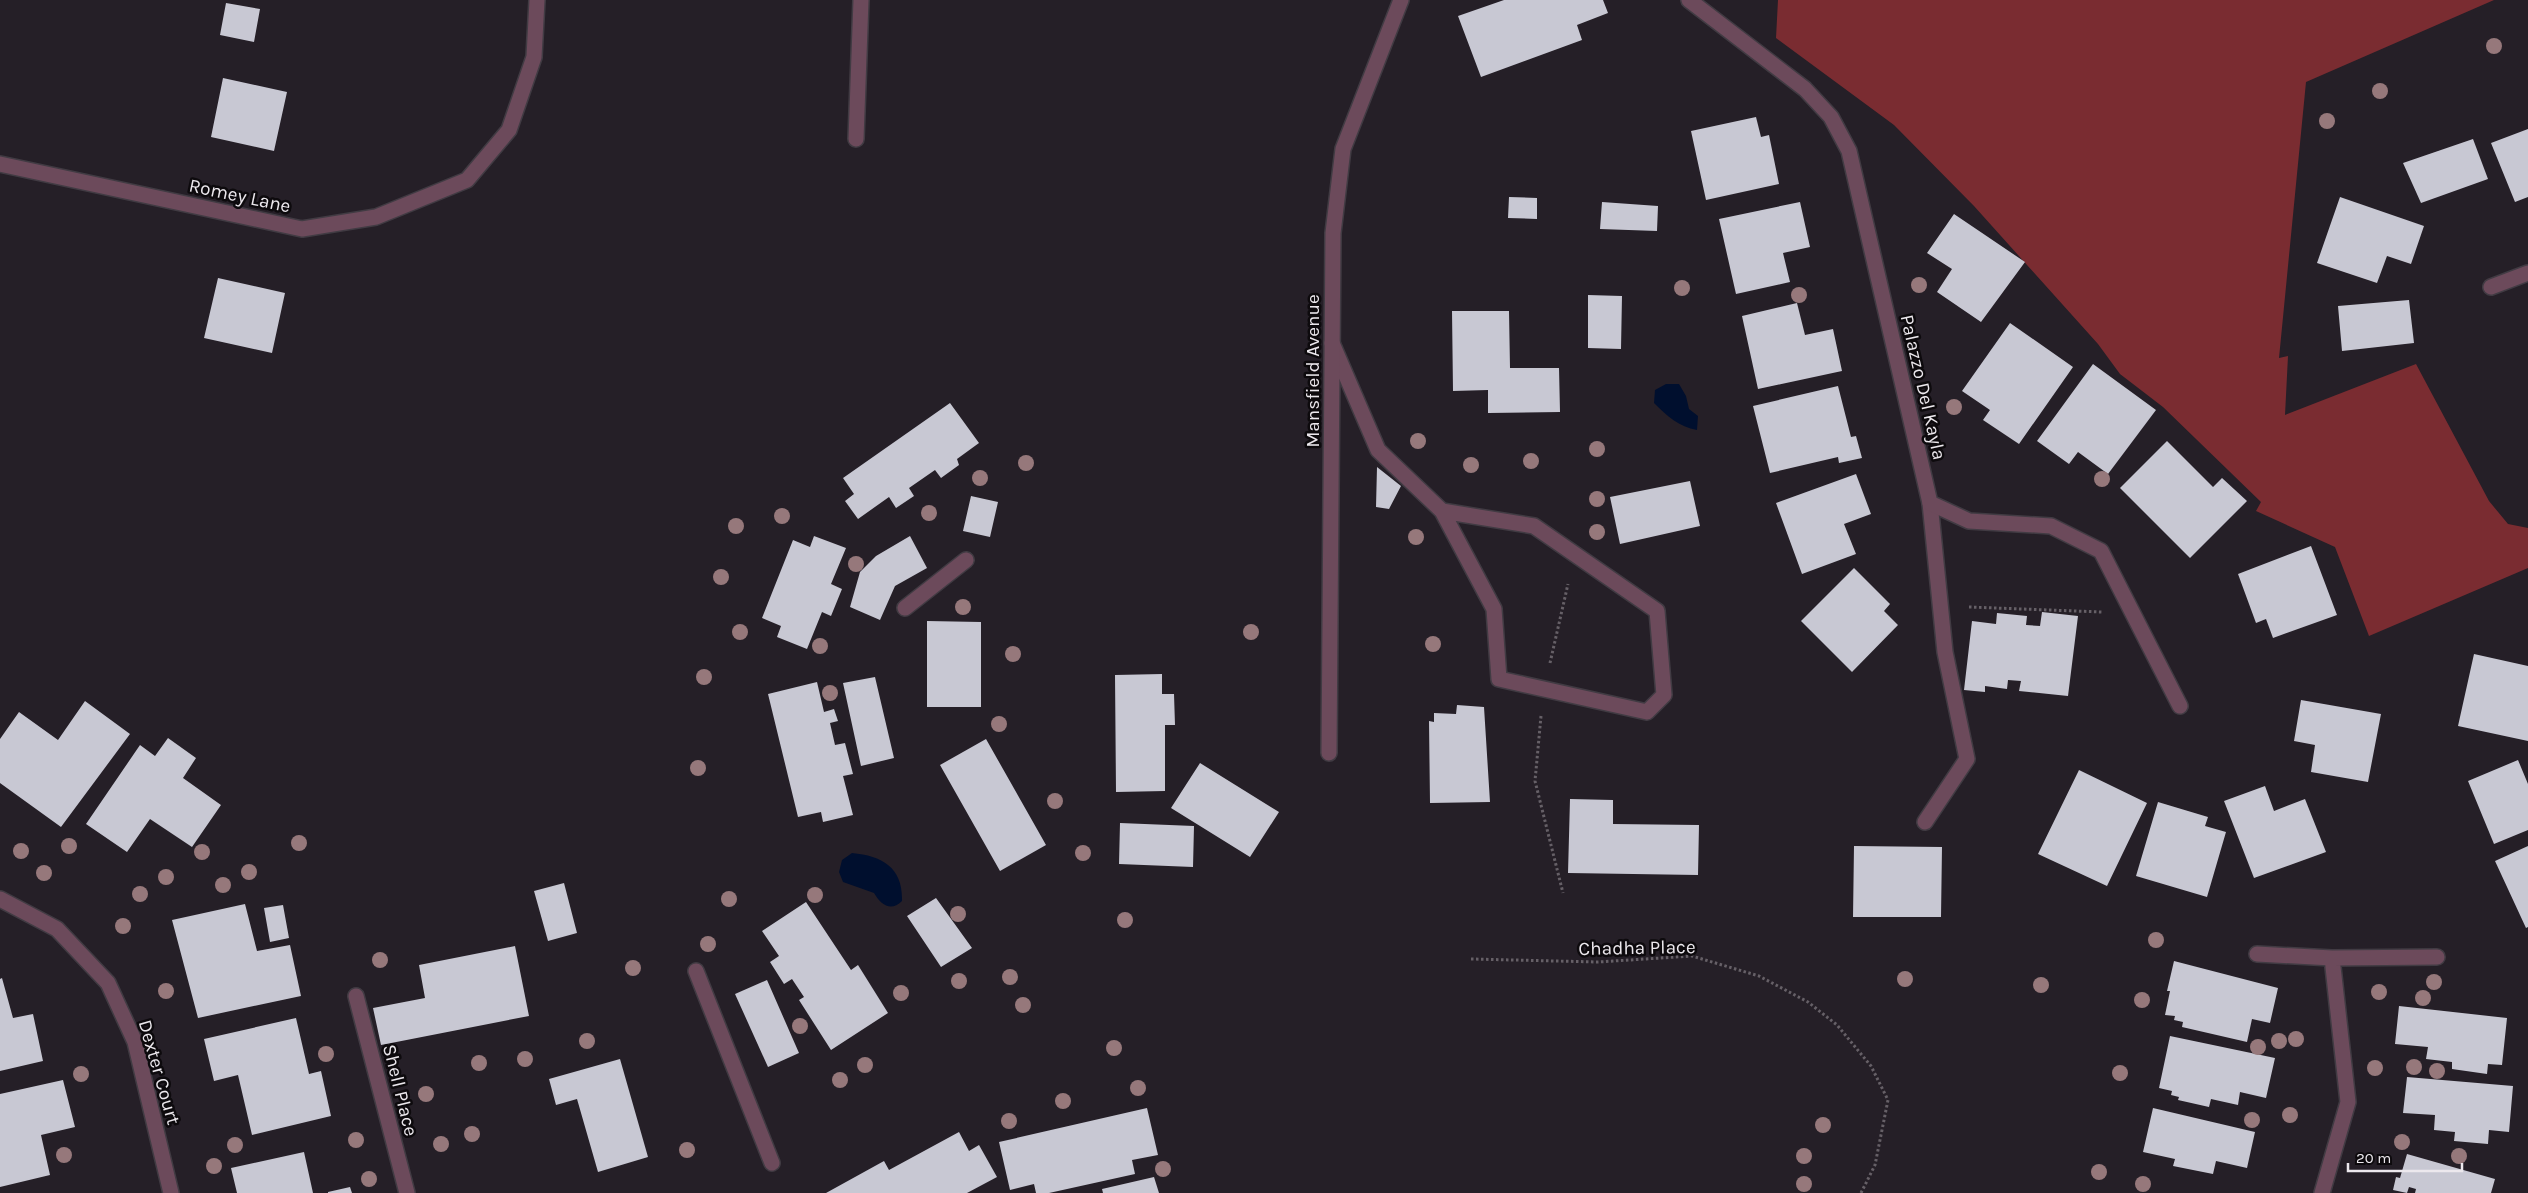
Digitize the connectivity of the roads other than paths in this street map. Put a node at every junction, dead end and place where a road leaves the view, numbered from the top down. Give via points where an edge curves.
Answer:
1 (537, 0) edge
2 (861, 0) edge
3 (1401, 0) edge
4 (1689, 0) edge
5 (856, 139) dead end
6 (0, 164) edge
7 (2528, 273) edge
8 (2492, 287) dead end
9 (1332, 343) junction
10 (1930, 503) junction
11 (1442, 510) junction
12 (966, 560) dead end
13 (905, 608) dead end
14 (2180, 706) dead end
15 (1329, 753) dead end
16 (1925, 822) dead end
17 (0, 900) edge
18 (2257, 954) dead end
19 (2437, 957) dead end
20 (2332, 958) junction
21 (696, 971) dead end
22 (356, 996) dead end
23 (772, 1163) dead end
24 (171, 1193) edge
25 (407, 1193) edge
26 (2322, 1193) edge

1 - 6 street, Romey Lane via 534,56 509,130 467,180 376,217 302,229
2 - 5 street
3 - 9 street, Mansfield Avenue via 1343,149 1333,233
4 - 10 street, Palazzo Del Kayla via 1805,89 1831,117 1849,151
7 - 8 street
9 - 11 street via 1378,450
9 - 15 street, Mansfield Avenue
10 - 14 street via 1969,521 2051,526 2101,551
10 - 16 street, Palazzo Del Kayla via 1945,652 1967,758
11 - 11 street via 1494,609 1499,679 1647,712 1664,695 1657,611 1534,526
12 - 13 street
17 - 24 street, Dexter Court via 57,929 108,983 135,1042
18 - 20 street
19 - 20 street
20 - 26 street via 2348,1102
21 - 23 street
22 - 25 street, Shell Place

